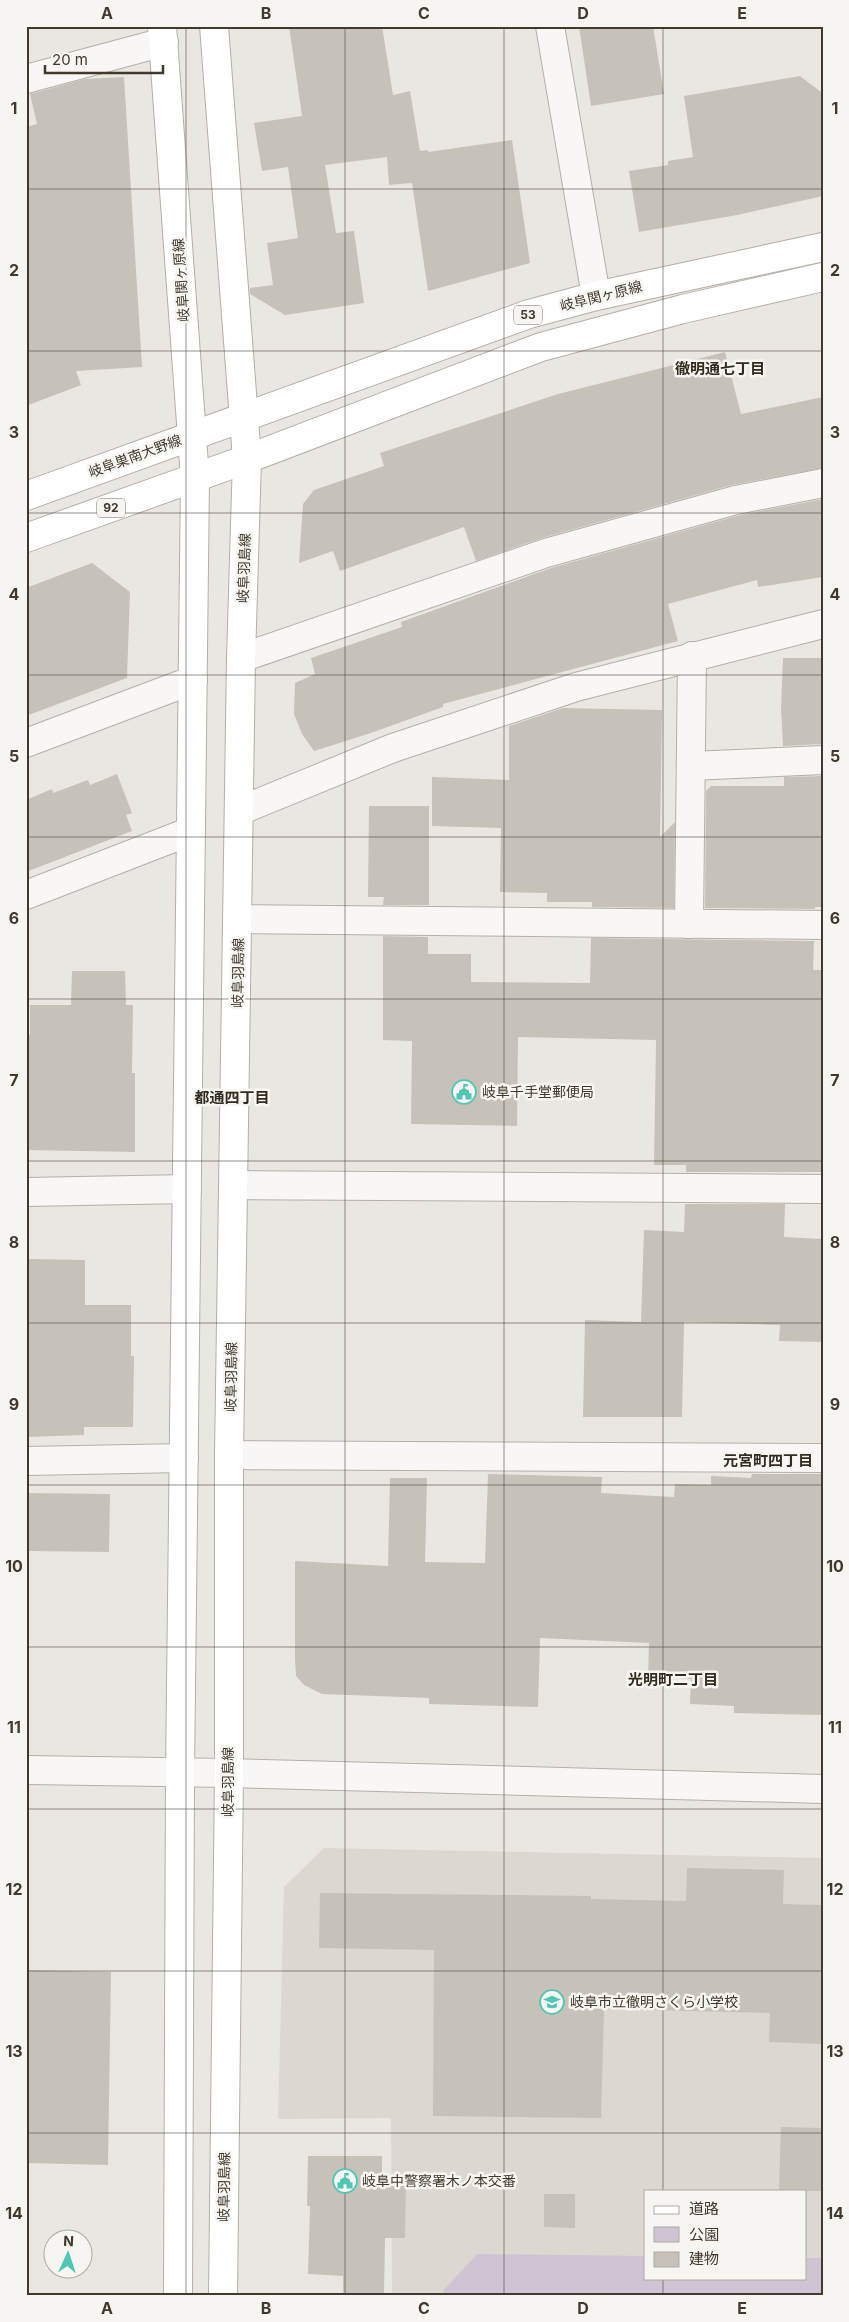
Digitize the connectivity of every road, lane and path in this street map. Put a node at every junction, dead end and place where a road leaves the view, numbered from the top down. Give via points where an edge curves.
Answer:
1 (214, 26) edge
2 (550, 26) edge
3 (163, 34) edge
4 (26, 79) edge
5 (823, 246) edge
6 (823, 277) edge
7 (596, 296) junction
8 (243, 416) junction
9 (191, 435) junction
10 (247, 459) junction
11 (195, 478) junction
12 (823, 483) edge
13 (26, 496) edge
14 (26, 538) edge
15 (823, 624) edge
16 (692, 656) junction
17 (241, 658) junction
18 (193, 680) junction
19 (26, 743) edge
20 (823, 760) edge
21 (691, 766) junction
22 (238, 811) junction
23 (191, 830) junction
24 (26, 895) edge
25 (239, 919) junction
26 (689, 924) junction
27 (823, 925) edge
28 (234, 1185) junction
29 (187, 1189) junction
30 (823, 1189) edge
31 (26, 1192) edge
32 (229, 1455) junction
33 (184, 1458) junction
34 (823, 1458) edge
35 (26, 1461) edge
36 (26, 1770) edge
37 (229, 1773) junction
38 (180, 1774) junction
39 (823, 1789) edge
40 (178, 2296) edge
41 (223, 2296) edge

1 - 8 main road
2 - 7 street
3 - 4 street
3 - 9 main road, 岐阜関ヶ原線
5 - 7 main road, 岐阜関ヶ原線 / 53
6 - 10 main road via 683,308 541,347
7 - 8 main road, 岐阜関ヶ原線 / 53 via 529,314
8 - 9 main road, 岐阜巣南大野線
8 - 10 main road
9 - 11 main road, 岐阜関ヶ原線
9 - 13 main road, 岐阜巣南大野線
10 - 11 main road
10 - 17 main road, 岐阜羽島線
11 - 14 main road, 92
11 - 18 main road
12 - 17 street via 736,500 546,553
15 - 16 street
16 - 21 street
16 - 22 street via 576,687 392,748
17 - 22 main road, 岐阜羽島線
18 - 19 street
18 - 23 main road
20 - 21 street
21 - 26 street
22 - 25 main road, 岐阜羽島線
23 - 24 street
23 - 29 main road
25 - 26 street
25 - 28 main road, 岐阜羽島線
26 - 27 street
28 - 30 street
28 - 32 main road, 岐阜羽島線
29 - 31 street
29 - 33 main road
32 - 34 street
32 - 37 main road, 岐阜羽島線
33 - 35 street
33 - 38 main road
36 - 38 street
37 - 38 street
37 - 39 street
37 - 41 main road, 岐阜羽島線
38 - 40 main road

